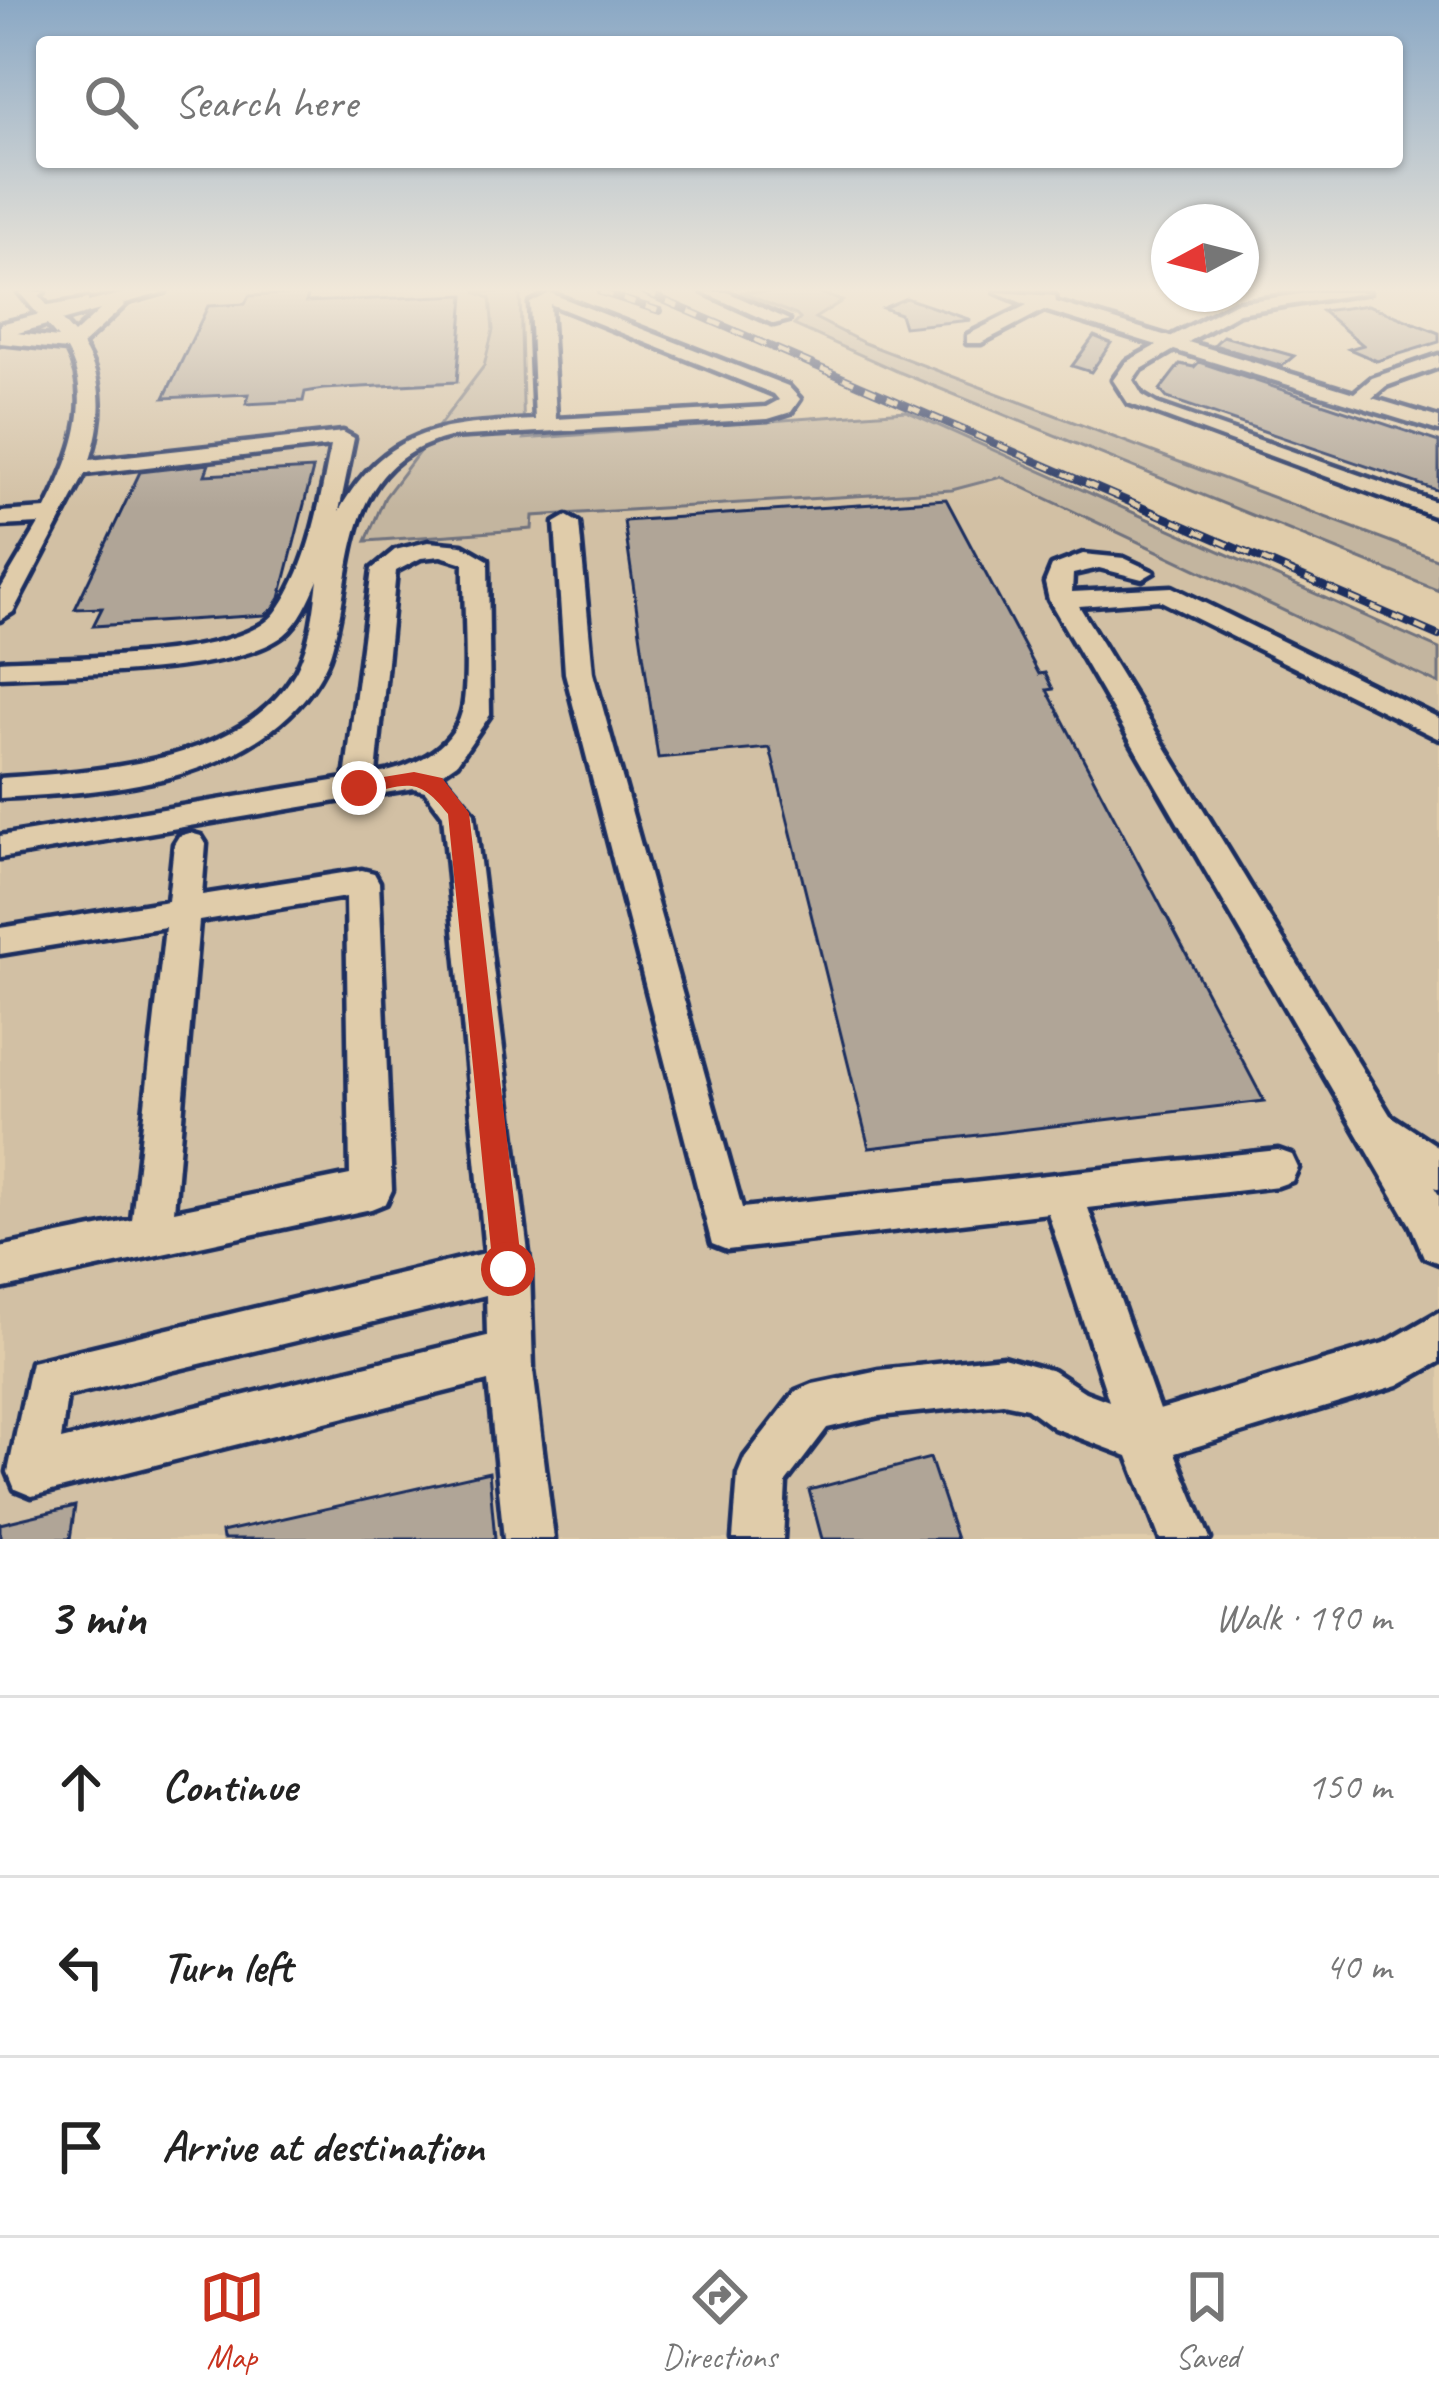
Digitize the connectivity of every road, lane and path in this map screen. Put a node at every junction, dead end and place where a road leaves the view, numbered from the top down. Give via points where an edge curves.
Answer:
1 (84, 364) edge
2 (542, 364) edge
3 (716, 364) edge
4 (1137, 364) edge
5 (1233, 364) edge
6 (1431, 364) edge
7 (1358, 400) junction
8 (546, 425) junction
9 (1439, 425) edge
10 (157, 444) dead end
11 (79, 461) junction
12 (1439, 511) edge
13 (51, 516) junction
14 (0, 519) edge
15 (567, 524) dead end
16 (1142, 572) dead end
17 (1062, 600) junction
18 (0, 613) edge
19 (0, 669) edge
20 (1439, 730) edge
21 (414, 778) junction
22 (0, 788) edge
23 (359, 788) junction
24 (190, 844) dead end
25 (0, 848) edge
26 (184, 911) junction
27 (0, 941) edge
28 (1368, 1120) junction
29 (1278, 1168) dead end
30 (1439, 1170) edge
31 (1062, 1193) junction
32 (151, 1236) junction
33 (1439, 1243) edge
34 (0, 1268) edge
35 (508, 1269) junction
36 (1434, 1328) edge
37 (510, 1361) junction
38 (1145, 1438) junction
39 (529, 1539) edge
40 (758, 1539) edge
41 (1185, 1539) edge

1 - 11 street via 90,389
2 - 8 street
3 - 8 street via 790,399 768,413
4 - 12 street via 1124,372 1127,389 1167,415
5 - 7 street
6 - 7 street via 1379,382
7 - 9 street
8 - 22 street via 438,433 400,450 339,536 311,667 286,701 246,732 137,775
10 - 11 street
11 - 13 street
11 - 19 street via 343,438 330,509 299,595 277,628 225,650
13 - 14 street
13 - 18 street
15 - 31 street via 579,673 727,1230
16 - 17 street via 1119,562 1070,564 1057,580
17 - 20 street via 1163,592
17 - 28 street
21 - 23 street
21 - 23 street via 447,756 476,715 476,560 457,550 406,554 384,569
21 - 35 street via 435,783 458,813
23 - 25 street
24 - 26 street
26 - 27 street
26 - 32 street
26 - 32 street via 362,882 371,1190
28 - 30 street
28 - 33 street
29 - 31 street
31 - 38 street
32 - 34 street
35 - 37 street
35 - 37 street via 47,1378 32,1472
36 - 38 street via 1399,1362
37 - 39 street
38 - 40 street via 1071,1412 1037,1387 1003,1380 813,1408 763,1474
38 - 41 street

